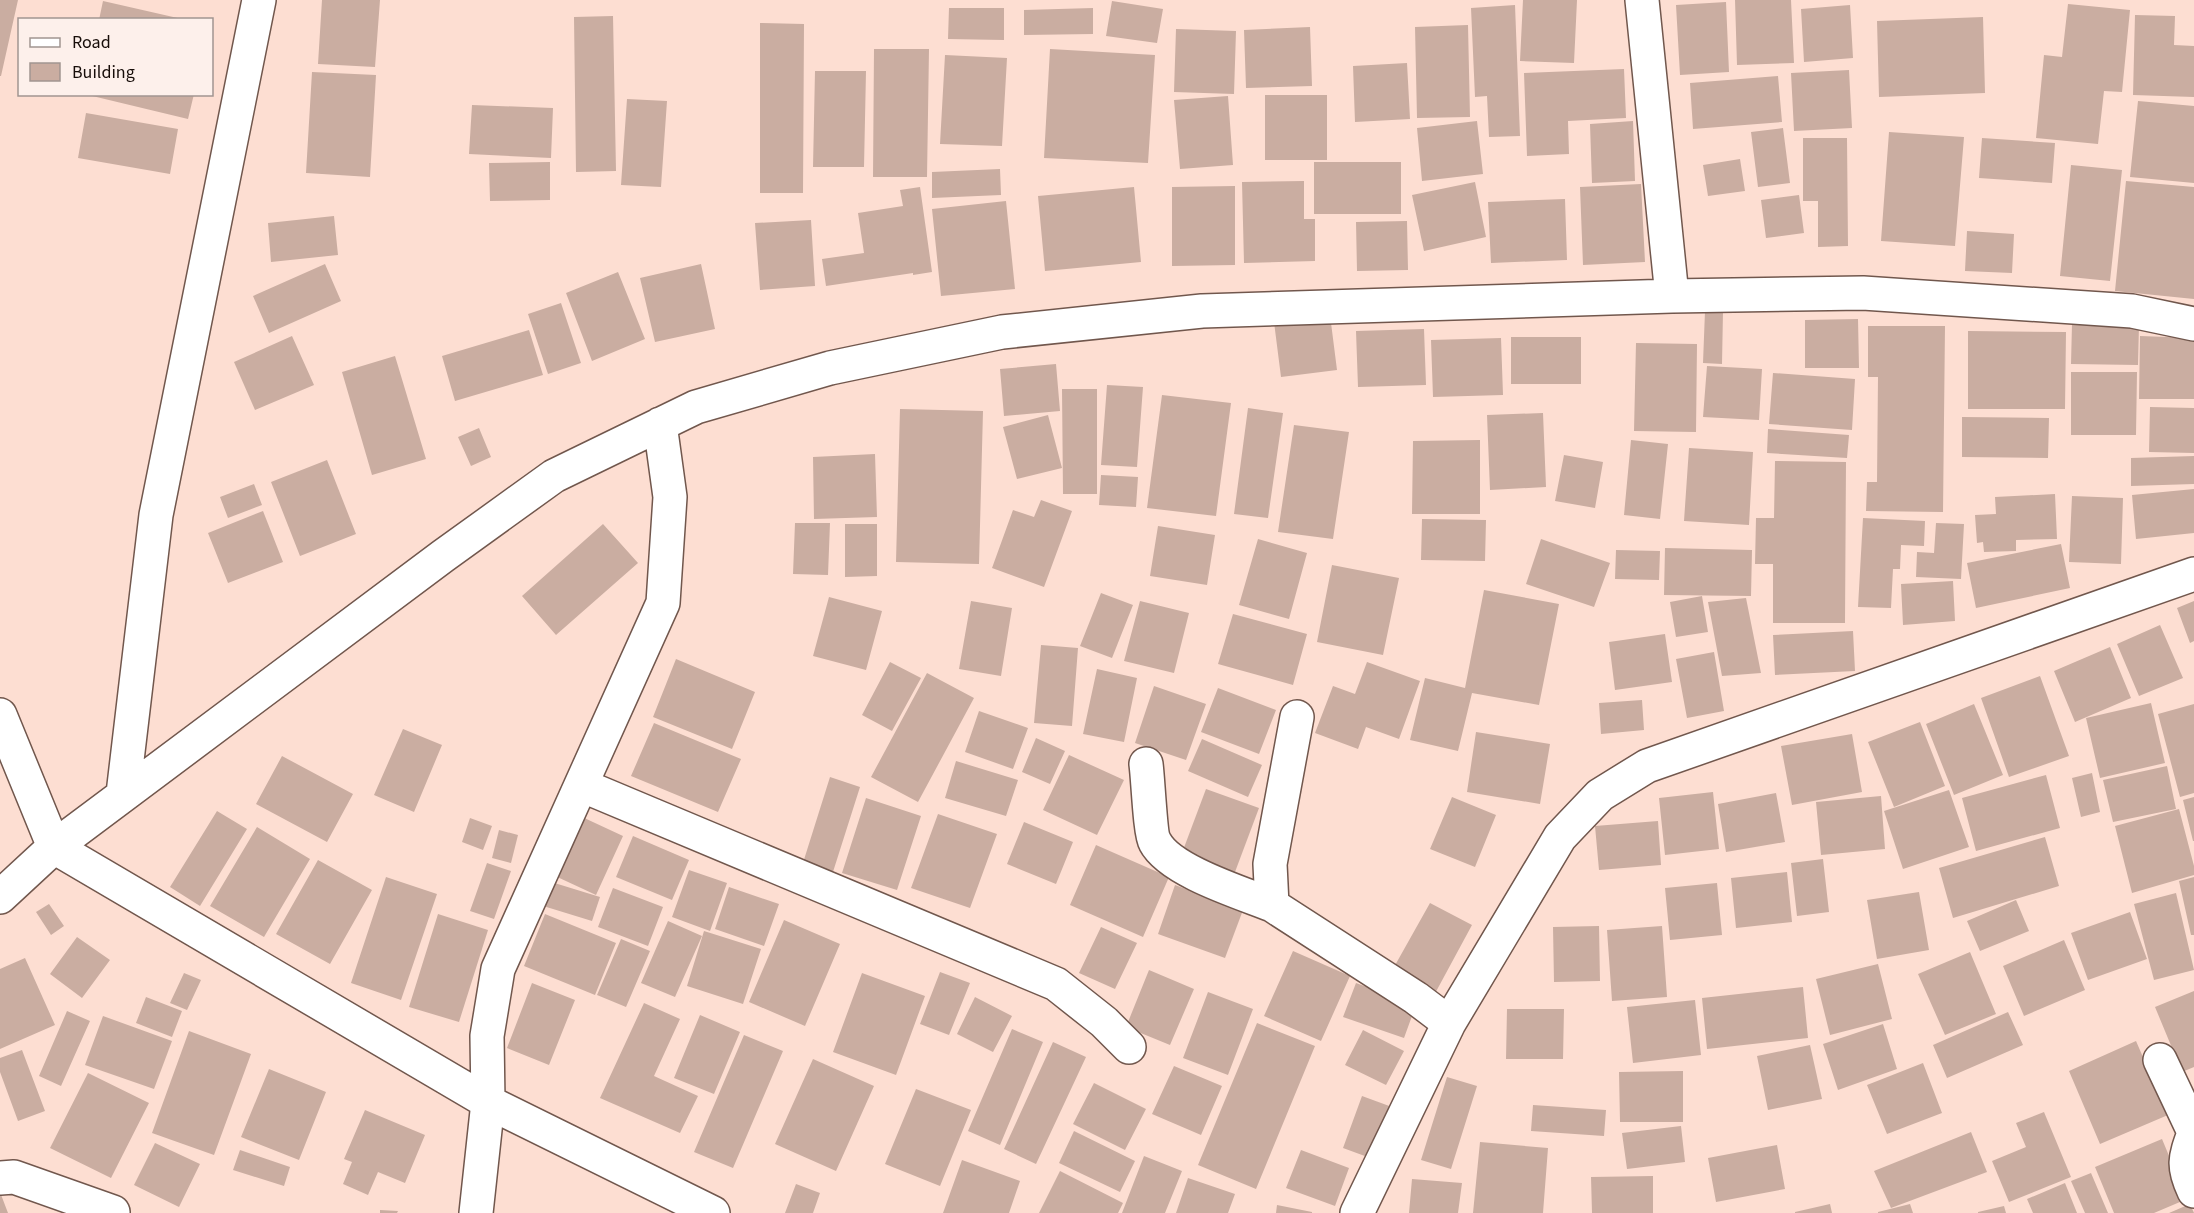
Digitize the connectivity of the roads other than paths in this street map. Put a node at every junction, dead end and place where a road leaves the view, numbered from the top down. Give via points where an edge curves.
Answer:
1 (259, 0) edge
2 (1642, 0) edge
3 (1672, 296) junction
4 (2194, 324) edge
5 (660, 424) junction
6 (2194, 574) edge
7 (0, 715) edge
8 (1297, 717) dead end
9 (1146, 764) dead end
10 (581, 785) junction
11 (123, 794) junction
12 (54, 847) junction
13 (0, 897) edge
14 (1272, 905) junction
15 (1449, 1023) junction
16 (1129, 1047) dead end
17 (2160, 1060) dead end
18 (488, 1102) junction
19 (2194, 1132) edge
20 (0, 1178) edge
21 (2194, 1191) edge
22 (113, 1212) edge
23 (476, 1213) edge
24 (713, 1213) edge
25 (1357, 1213) edge

1 - 11 street via 156,515
2 - 3 street
3 - 4 street via 1863,293 2132,311
3 - 5 street via 1202,311 1002,332 830,368 696,407
5 - 10 street via 670,497 663,603
5 - 11 street via 554,476
6 - 15 street via 1647,766 1600,795 1560,837
7 - 12 street
8 - 14 street via 1270,864
9 - 14 street via 1154,842 1171,860 1207,880
10 - 16 street via 1056,984
10 - 18 street via 498,969 486,1036
11 - 12 street
12 - 13 street
12 - 18 street
14 - 15 street
15 - 25 street
17 - 19 street
18 - 23 street
18 - 24 street
19 - 21 street via 2184,1160
20 - 22 street via 14,1177

